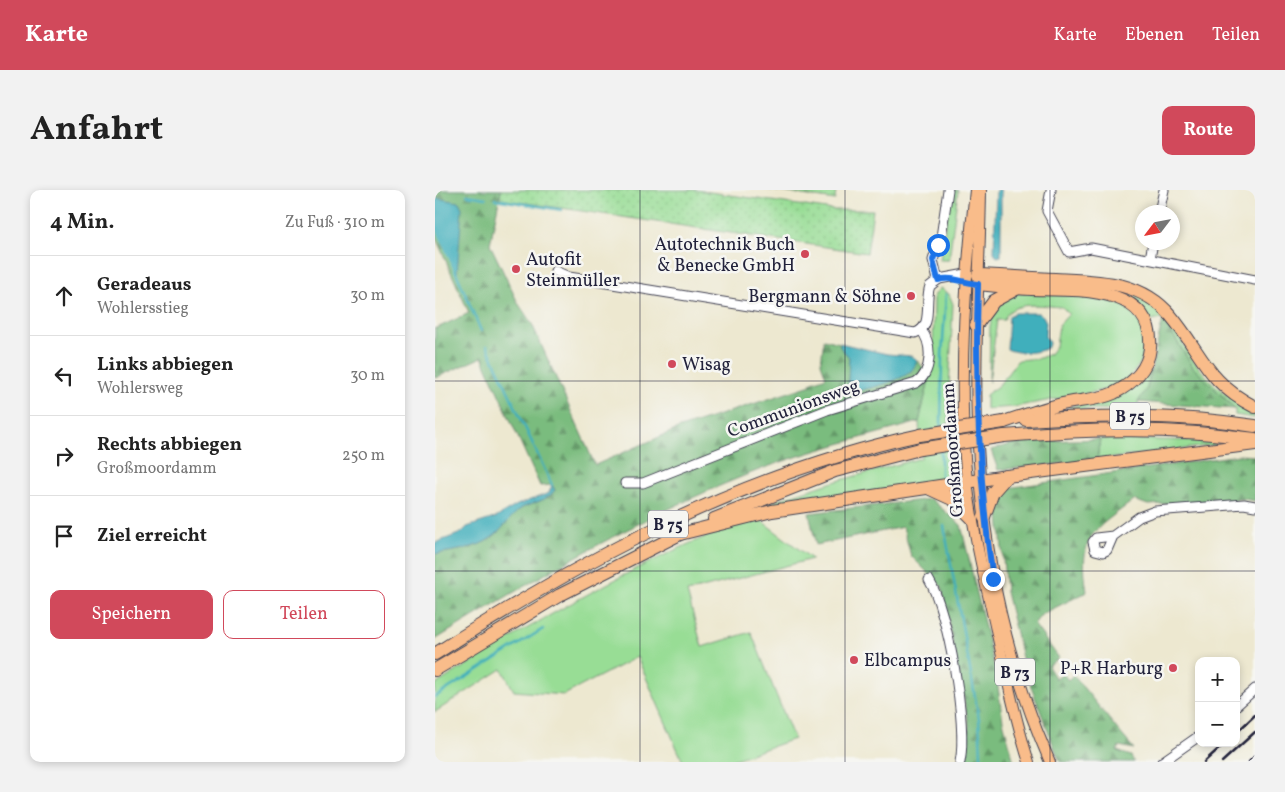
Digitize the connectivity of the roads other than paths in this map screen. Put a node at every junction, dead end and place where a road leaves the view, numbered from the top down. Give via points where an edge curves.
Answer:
1 (948, 190) edge
2 (975, 190) edge
3 (981, 190) edge
4 (1051, 190) edge
5 (1164, 190) edge
6 (1161, 205) edge
7 (1152, 250) edge
8 (1150, 259) junction
9 (555, 271) dead end
10 (972, 279) junction
11 (938, 280) junction
12 (1255, 280) edge
13 (1018, 288) junction
14 (977, 325) junction
15 (921, 330) junction
16 (1255, 407) edge
17 (1004, 422) junction
18 (1255, 426) edge
19 (1255, 439) edge
20 (1255, 444) edge
21 (1007, 476) junction
22 (980, 480) junction
23 (967, 482) junction
24 (625, 483) dead end
25 (927, 488) junction
26 (1255, 506) edge
27 (978, 517) junction
28 (676, 535) junction
29 (1113, 536) dead end
30 (929, 580) dead end
31 (435, 654) edge
32 (435, 670) edge
33 (1255, 689) edge
34 (1240, 702) edge
35 (1195, 739) edge
36 (960, 762) edge
37 (1029, 762) edge
38 (1050, 762) edge
39 (1161, 762) edge

1 - 11 street via 941,237 933,260
2 - 10 main road, Großmoordamm
3 - 10 main road, Großmoordamm
4 - 8 street via 1047,211 1069,252 1091,248
5 - 6 street
7 - 8 street
8 - 12 street
9 - 15 street via 569,277 836,321 911,333
10 - 11 street
10 - 13 highway, B 75
10 - 14 main road, Großmoordamm
10 - 16 highway via 1109,282 1143,292 1170,314 1215,378
10 - 23 main road, Großmoordamm / B 73 via 963,379
11 - 15 street via 929,290 927,318
13 - 14 highway via 994,301
13 - 17 highway, B 75 via 1085,291 1120,298 1137,310 1145,322 1150,335 1150,349 1139,375 1115,393 1059,405
14 - 22 main road, Großmoordamm / B 73 via 976,415
15 - 24 street, Communionsweg via 926,338 929,364 925,375 916,383 827,410 643,483
17 - 18 highway, B 75 via 1082,416 1168,416
17 - 31 highway, B 75, bridge via 920,435 831,458 735,494 669,523 552,584
19 - 28 highway, B 75, bridge via 1123,429 1005,436 921,449 835,471
20 - 21 highway
21 - 22 highway
21 - 27 highway
22 - 23 highway
22 - 27 main road, Großmoordamm / B 73
23 - 25 highway, B 75
23 - 27 main road, Großmoordamm / B 73
25 - 27 highway via 954,500
25 - 28 highway, B 75 via 772,511
26 - 29 street via 1244,504 1155,511 1139,517
27 - 37 main road, Großmoordamm / B 73 via 1003,662
27 - 38 main road, Großmoordamm / B 73 via 1012,663
28 - 32 highway, B 75 via 560,595
30 - 36 street via 942,609 959,700 963,737
33 - 34 street
35 - 39 street

